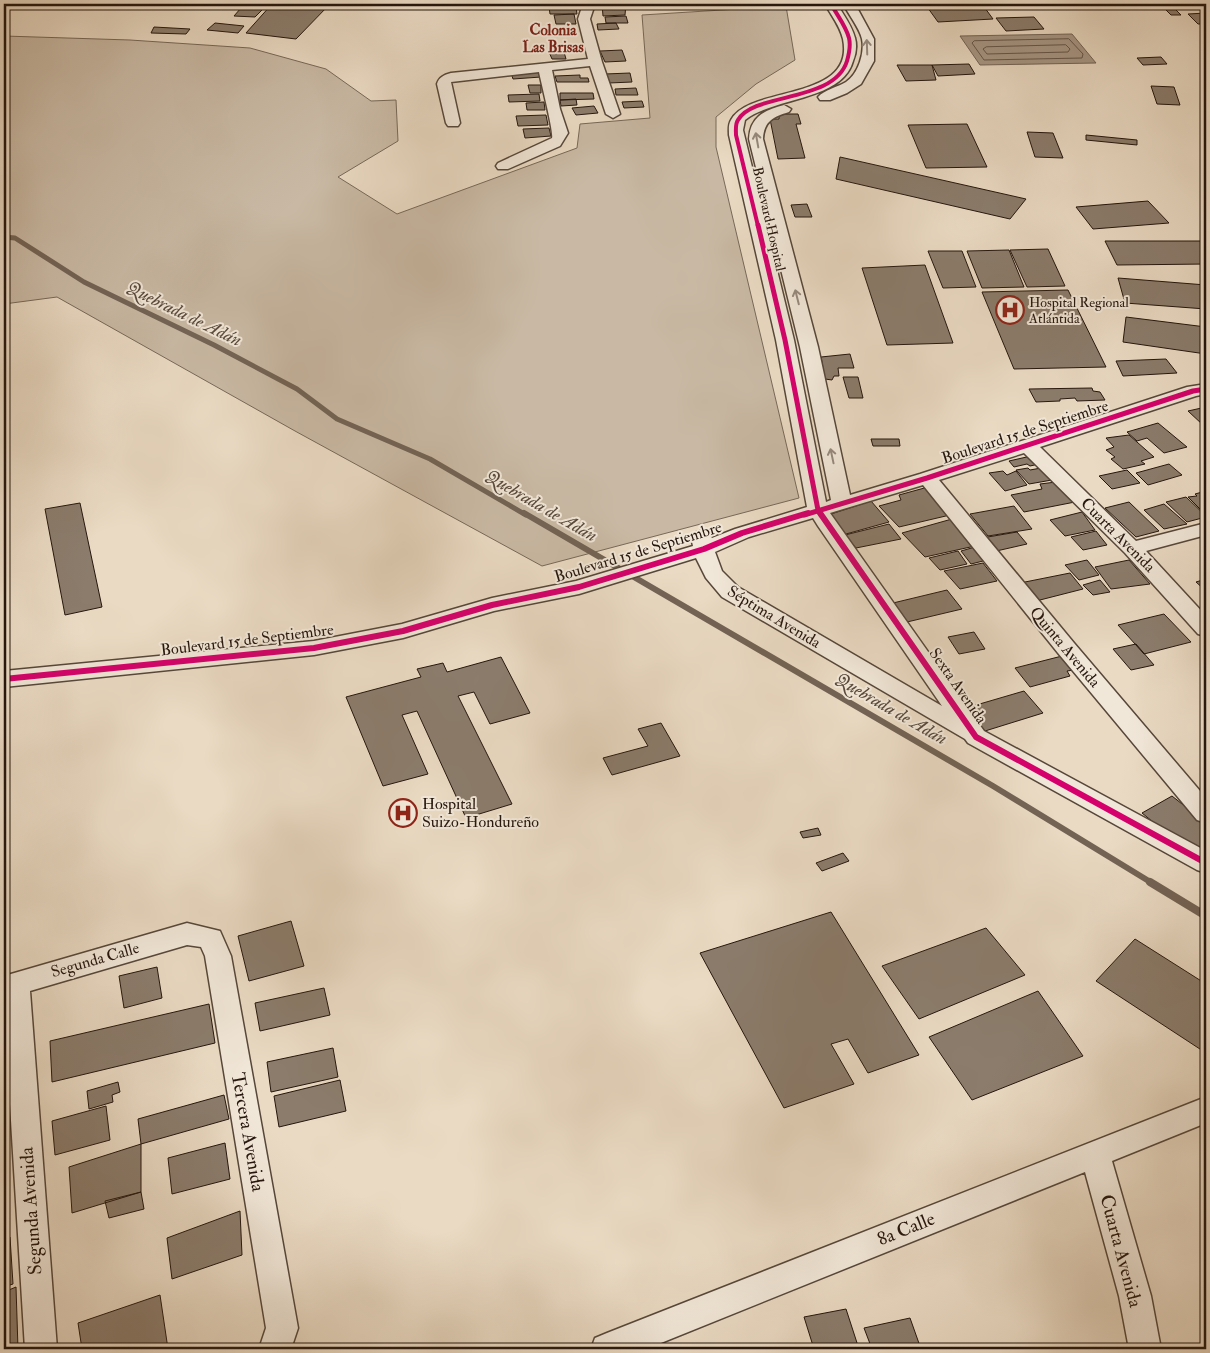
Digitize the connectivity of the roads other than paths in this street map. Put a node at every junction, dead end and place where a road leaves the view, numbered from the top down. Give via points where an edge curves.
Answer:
1 (589, 4) edge
2 (831, 4) edge
3 (849, 4) edge
4 (595, 62) junction
5 (545, 68) junction
6 (613, 114) dead end
7 (453, 123) dead end
8 (503, 166) dead end
9 (1206, 389) edge
10 (1027, 445) junction
11 (927, 478) junction
12 (842, 504) junction
13 (818, 510) junction
14 (1206, 529) edge
15 (702, 543) junction
16 (1132, 548) junction
17 (492, 604) junction
18 (1206, 629) edge
19 (4, 679) edge
20 (976, 737) junction
21 (1206, 814) edge
22 (1206, 863) edge
23 (187, 934) joint
24 (10, 985) edge
25 (1206, 1110) edge
26 (1095, 1154) junction
27 (41, 1349) edge
28 (275, 1349) edge
29 (607, 1349) edge
30 (1145, 1349) edge

1 - 4 street via 584,19
2 - 13 street, Boulevard Hospital via 849,40 848,58 836,77 803,94 751,109 740,116 736,124 785,340
12 -> 3 street, Boulevard Hospital via 809,347 755,128 770,114 823,98 856,81 867,62 868,39
4 - 5 street
4 - 6 street
5 - 7 street via 463,75 445,80
5 - 8 street via 561,133 559,139
9 - 10 street, Boulevard 15 de Septiembre
10 - 11 street, Boulevard 15 de Septiembre
10 - 16 street, Cuarta Avenida
11 - 12 street, Boulevard 15 de Septiembre
11 - 21 street, Quinta Avenida
12 - 13 street, Boulevard 15 de Septiembre
13 - 15 street, Boulevard 15 de Septiembre
13 - 20 street, Sexta Avenida
14 - 16 street
15 - 17 street, Boulevard 15 de Septiembre via 552,579
15 - 17 street, Boulevard 15 de Septiembre via 657,563 579,587
15 - 20 street, Séptima Avenida via 710,572 730,592
16 - 18 street, Cuarta Avenida
17 - 19 street, Boulevard 15 de Septiembre via 403,631 314,648
20 - 22 street, Sexta Avenida
23 - 24 street, Segunda Calle
23 - 28 street, Tercera Avenida via 211,938 218,956 282,1328
24 - 27 street, Segunda Avenida
25 - 26 street, 8a Calle
26 - 29 street, 8a Calle
26 - 30 street, Cuarta Avenida via 1135,1296

